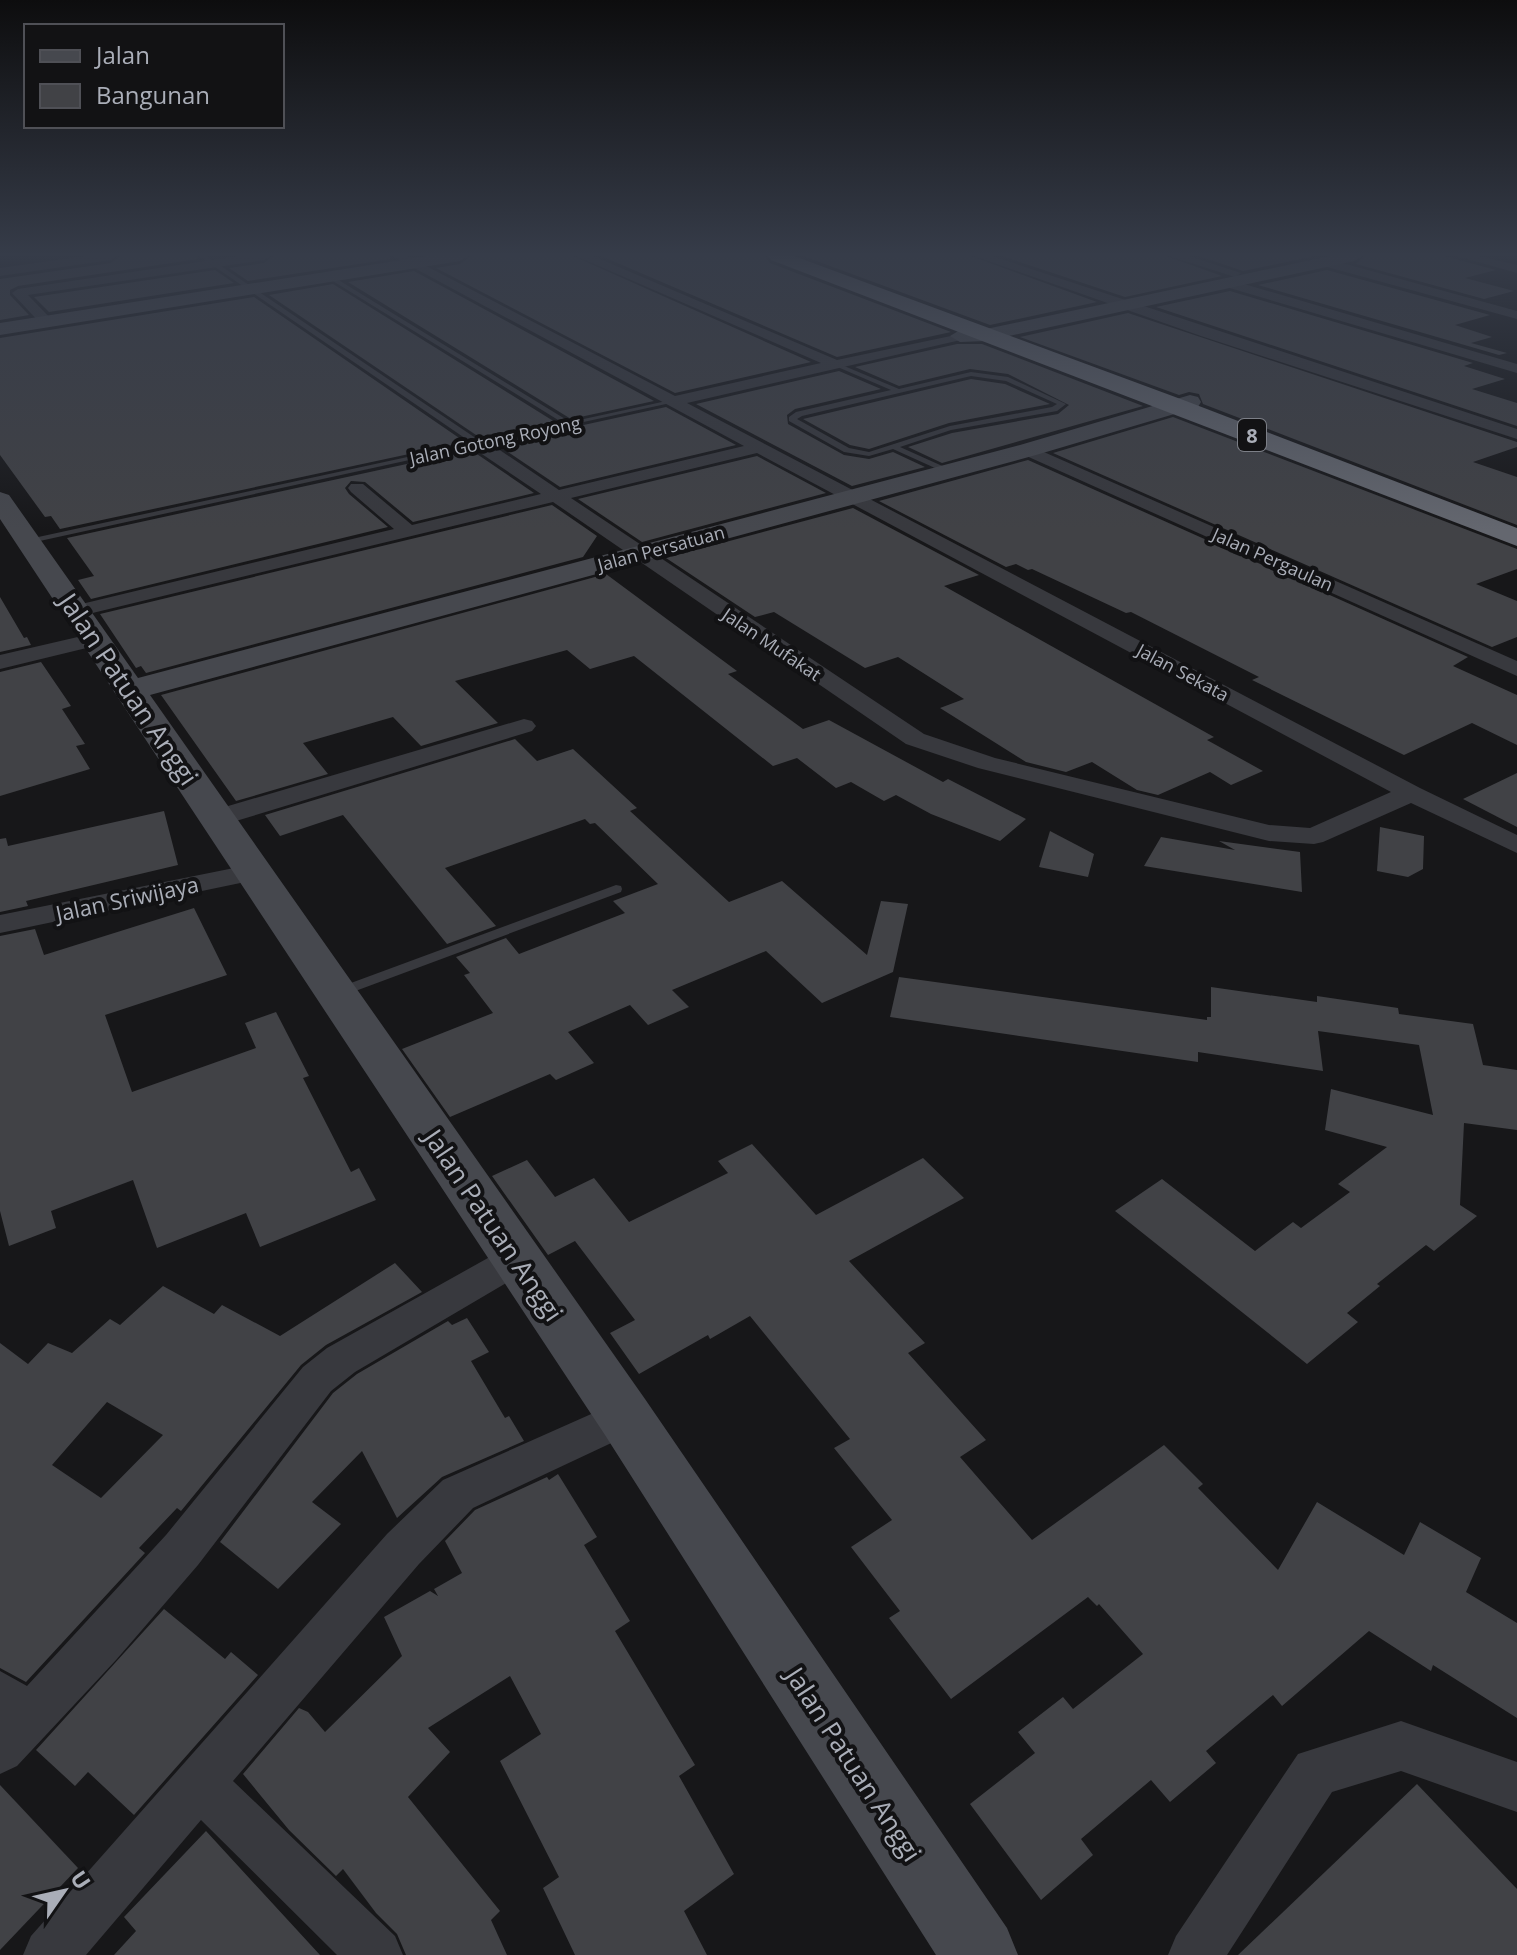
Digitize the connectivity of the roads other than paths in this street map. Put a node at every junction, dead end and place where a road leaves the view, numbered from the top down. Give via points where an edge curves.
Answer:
1 (336, 347) edge
2 (444, 347) edge
3 (568, 347) edge
4 (796, 347) edge
5 (912, 347) edge
6 (1025, 347) edge
7 (1255, 347) edge
8 (1449, 347) edge
9 (835, 364) junction
10 (1517, 369) edge
11 (901, 392) junction
12 (671, 402) junction
13 (1184, 404) junction
14 (569, 424) junction
15 (1517, 434) edge
16 (479, 444) junction
17 (757, 448) junction
18 (896, 448) junction
19 (1028, 450) junction
20 (946, 471) junction
21 (357, 488) dead end
22 (555, 496) junction
23 (850, 497) junction
24 (11, 521) edge
25 (1517, 522) edge
26 (409, 532) junction
27 (1517, 538) edge
28 (638, 554) junction
29 (76, 611) junction
30 (95, 639) junction
31 (0, 662) edge
32 (1517, 669) edge
33 (130, 690) junction
34 (524, 726) dead end
35 (1411, 793) junction
36 (217, 818) junction
37 (1517, 845) edge
38 (254, 872) junction
39 (616, 889) dead end
40 (0, 924) edge
41 (336, 993) junction
42 (517, 1259) junction
43 (625, 1417) junction
44 (10, 1720) edge
45 (199, 1783) junction
46 (1517, 1787) edge
47 (50, 1955) edge
48 (376, 1955) edge
49 (980, 1955) edge
50 (1195, 1955) edge

1 - 16 lane, Jalan Mufakat
2 - 14 lane
3 - 12 street, Jalan Sekata
4 - 9 street
5 - 9 street, Jalan Gotong Royong
6 - 13 highway, 8
7 - 15 street
8 - 10 street
9 - 11 lane
9 - 12 street, Jalan Gotong Royong
11 - 18 lane via 792,419 852,452
11 - 18 lane via 978,373 1018,382 1062,404 950,428
12 - 14 lane, Jalan Gotong Royong
12 - 17 street, Jalan Sekata
13 - 19 street, Jalan Persatuan
13 - 25 highway, 8
13 - 27 highway, 8
14 - 16 lane, Jalan Gotong Royong
16 - 22 street, Jalan Mufakat
16 - 24 lane, Jalan Gotong Royong
17 - 22 street
17 - 23 street, Jalan Sekata
18 - 20 lane
19 - 20 street, Jalan Persatuan
19 - 32 street, Jalan Pergaulan
20 - 23 street, Jalan Persatuan
21 - 26 street
22 - 26 street
22 - 28 street, Jalan Mufakat
23 - 28 street, Jalan Persatuan
23 - 35 street, Jalan Sekata
24 - 29 street, Jalan Patuan Anggi
26 - 29 street
28 - 33 street, Jalan Persatuan
28 - 35 street, Jalan Mufakat via 915,739 987,763 1293,835 1314,836
29 - 30 street, Jalan Patuan Anggi
30 - 31 street
30 - 33 street, Jalan Patuan Anggi
33 - 36 street, Jalan Patuan Anggi
34 - 36 street
35 - 37 street, Jalan Sekata
36 - 38 street, Jalan Patuan Anggi
38 - 40 street, Jalan Sriwijaya
38 - 41 street, Jalan Patuan Anggi
39 - 41 lane
41 - 42 street, Jalan Patuan Anggi
42 - 43 street, Jalan Patuan Anggi
42 - 44 street via 317,1379 182,1550
43 - 45 street via 458,1494 403,1549
43 - 49 street, Jalan Patuan Anggi
45 - 47 street
45 - 48 street
46 - 50 street via 1401,1746 1316,1772

